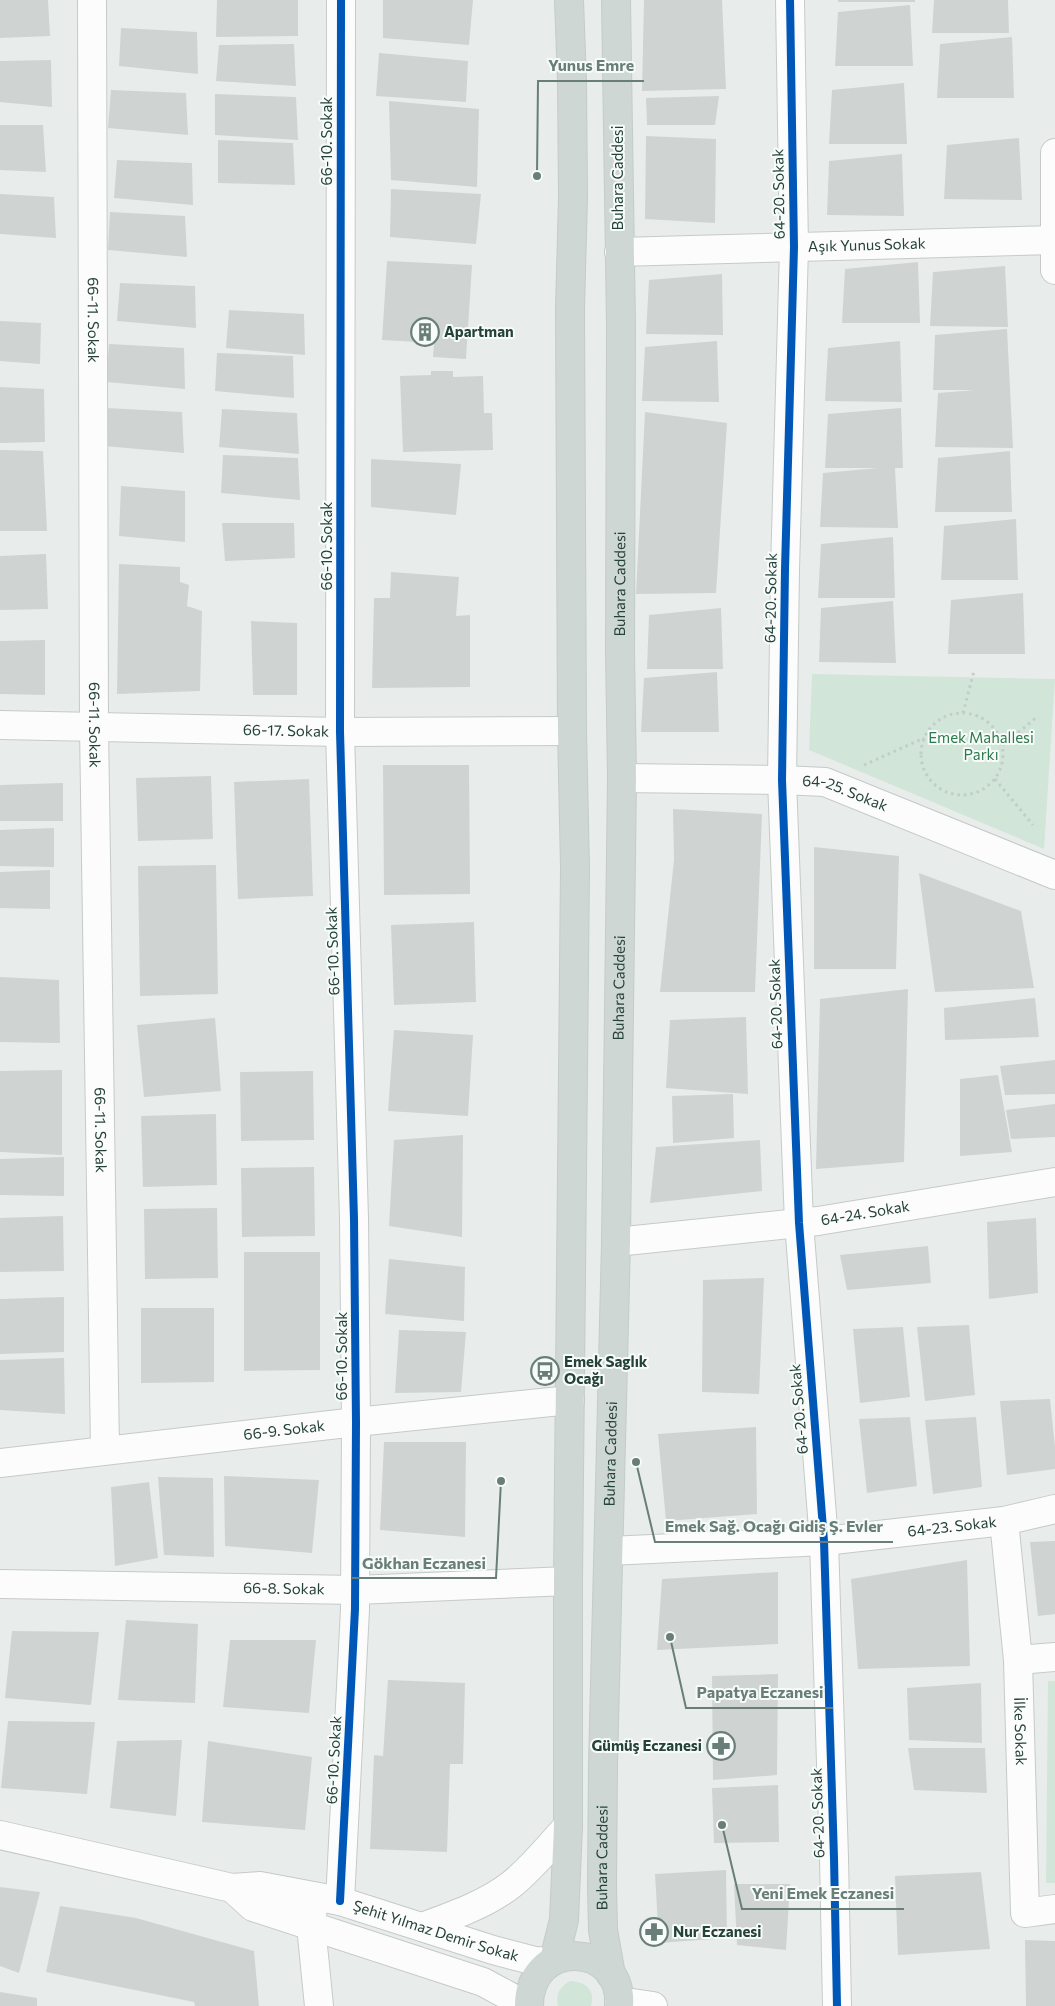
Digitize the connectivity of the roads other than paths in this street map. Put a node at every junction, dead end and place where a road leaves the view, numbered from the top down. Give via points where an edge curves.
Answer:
1 (92, 0) edge
2 (341, 0) edge
3 (569, 0) edge
4 (616, 0) edge
5 (790, 0) edge
6 (1055, 152) edge
7 (1055, 240) edge
8 (794, 247) junction
9 (619, 252) junction
10 (1055, 270) edge
11 (0, 725) edge
12 (94, 727) junction
13 (572, 731) junction
14 (340, 732) junction
15 (622, 778) junction
16 (782, 780) junction
17 (1055, 875) edge
18 (1055, 1182) edge
19 (798, 1224) junction
20 (616, 1242) junction
21 (570, 1400) junction
22 (356, 1422) junction
23 (105, 1450) junction
24 (0, 1463) edge
25 (1055, 1509) edge
26 (1004, 1521) junction
27 (824, 1542) junction
28 (609, 1551) junction
29 (568, 1581) junction
30 (0, 1584) edge
31 (356, 1590) junction
32 (1055, 1657) edge
33 (1018, 1660) junction
34 (568, 1826) junction
35 (0, 1836) edge
36 (232, 1888) junction
37 (327, 1899) junction
38 (1055, 1910) edge
39 (311, 1926) junction
40 (422, 1927) junction
41 (552, 1961) junction
42 (611, 1975) junction
43 (619, 2003) edge
44 (319, 2006) edge
45 (522, 2006) edge
46 (529, 2006) edge
47 (653, 2006) edge
48 (837, 2006) edge

1 - 12 street, 66-11. Sokak
2 - 14 street, 66-10. Sokak
3 - 13 main road via 573,197 570,309
4 - 9 main road, Buhara Caddesi
5 - 8 street, 64-20. Sokak
6 - 7 street
7 - 8 street, Aşık Yunus Sokak
7 - 10 street
8 - 9 street, Aşık Yunus Sokak
8 - 16 street, 64-20. Sokak
9 - 15 main road, Buhara Caddesi
11 - 12 street, 66-17. Sokak
12 - 14 street, 66-17. Sokak
12 - 23 street, 66-11. Sokak
13 - 14 street, 66-17. Sokak
13 - 21 main road via 575,867
14 - 22 street, 66-10. Sokak via 354,1219
15 - 16 street, 64-25. Sokak
15 - 20 main road, Buhara Caddesi
16 - 17 street, 64-25. Sokak via 825,782
16 - 19 street, 64-20. Sokak
18 - 19 street, 64-24. Sokak
19 - 20 street, 64-24. Sokak
19 - 27 street, 64-20. Sokak
20 - 28 main road, Buhara Caddesi
21 - 22 street, 66-9. Sokak
21 - 29 main road
22 - 23 street, 66-9. Sokak
22 - 31 street, 66-10. Sokak
23 - 24 street, 66-9. Sokak
25 - 26 street, 64-23. Sokak
26 - 27 street, 64-23. Sokak
26 - 33 street, İlke Sokak
27 - 28 street, 64-23. Sokak
27 - 48 street, 64-20. Sokak
28 - 42 main road, Buhara Caddesi via 602,1914 605,1952
29 - 31 street, 66-8. Sokak
29 - 34 main road
30 - 31 street, 66-8. Sokak
31 - 37 street, 66-10. Sokak
32 - 33 street
33 - 38 street, İlke Sokak via 1025,1913
34 - 40 street via 511,1884 476,1905
34 - 41 main road via 564,1920
35 - 36 street, Şehit Yılmaz Demir Sokak
36 - 37 street, Şehit Yılmaz Demir Sokak via 260,1886
36 - 39 street, Şehit Yılmaz Demir Sokak via 253,1907
37 - 39 street, 66-10. Sokak
37 - 40 street, Şehit Yılmaz Demir Sokak
39 - 44 street, 66-10. Sokak
39 - 45 street, Şehit Yılmaz Demir Sokak via 483,1982
40 - 41 street, Şehit Yılmaz Demir Sokak via 520,1958
41 - 42 main road via 566,1956 583,1956 599,1963
41 - 46 main road via 533,1981
42 - 43 main road, Buhara Caddesi
43 - 47 street

